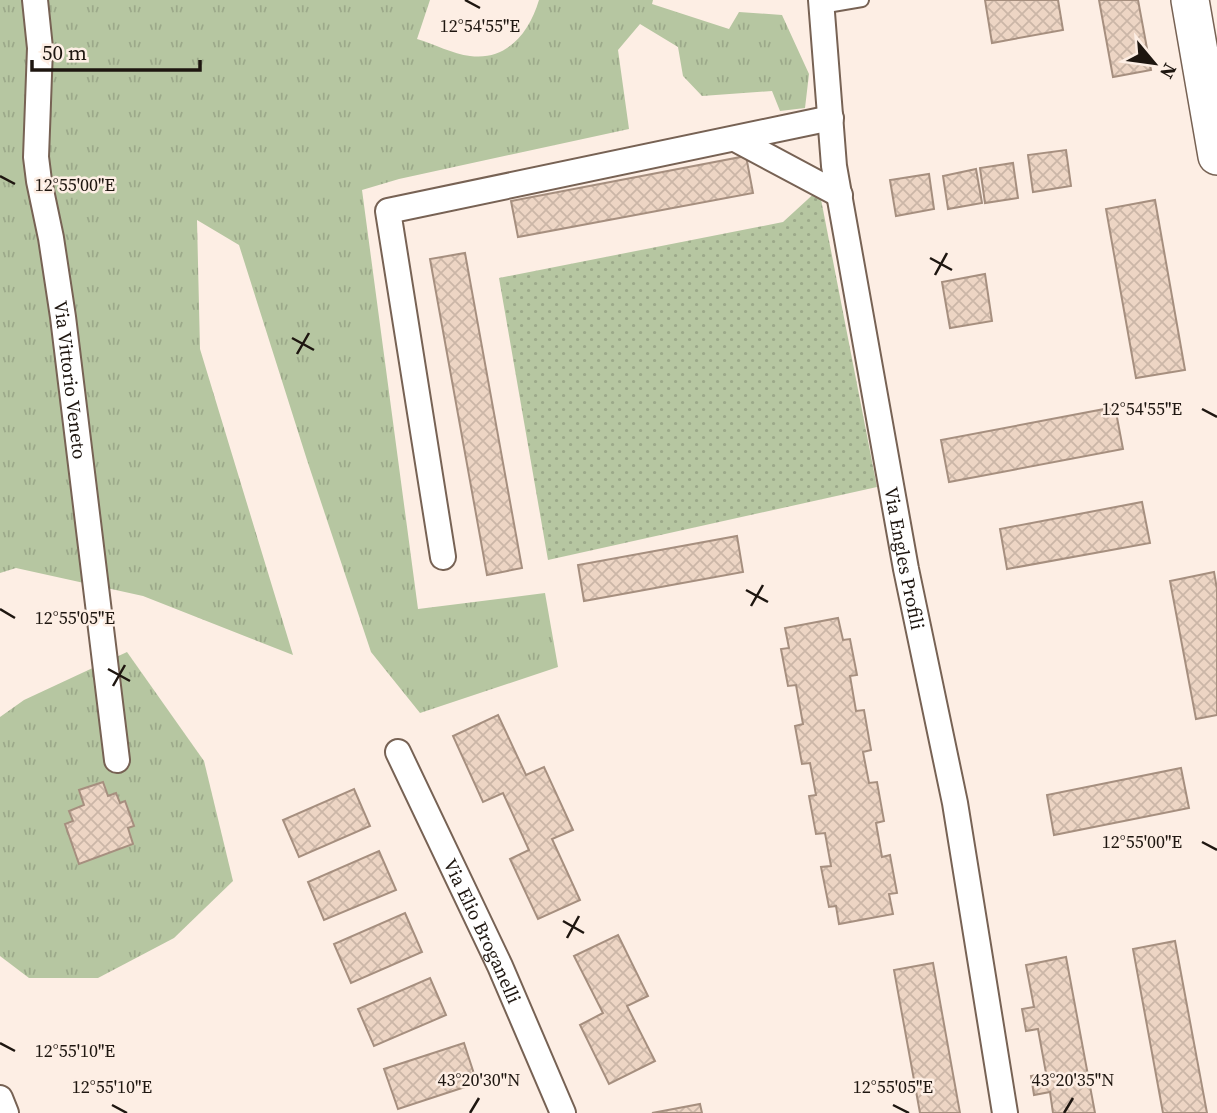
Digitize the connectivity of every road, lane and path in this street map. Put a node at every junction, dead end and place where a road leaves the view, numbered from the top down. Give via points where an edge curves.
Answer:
1 (35, 0) edge
2 (862, 0) edge
3 (1189, 0) edge
4 (821, 4) edge
5 (831, 118) junction
6 (735, 139) junction
7 (1217, 156) edge
8 (840, 195) junction
9 (443, 557) dead end
10 (398, 752) dead end
11 (117, 760) dead end
12 (0, 1098) edge
13 (6, 1113) edge
14 (562, 1113) edge
15 (1005, 1113) edge

1 - 11 street, Via Vittorio Veneto via 40,48 36,157 63,317
2 - 4 lane
3 - 7 main road
4 - 5 street, Via Engles Profili
5 - 6 street
5 - 8 street, Via Engles Profili
6 - 8 street
6 - 9 street via 388,211
8 - 15 street, Via Engles Profili via 906,569 955,803
10 - 14 street, Via Elio Broganelli via 500,966
12 - 13 street

